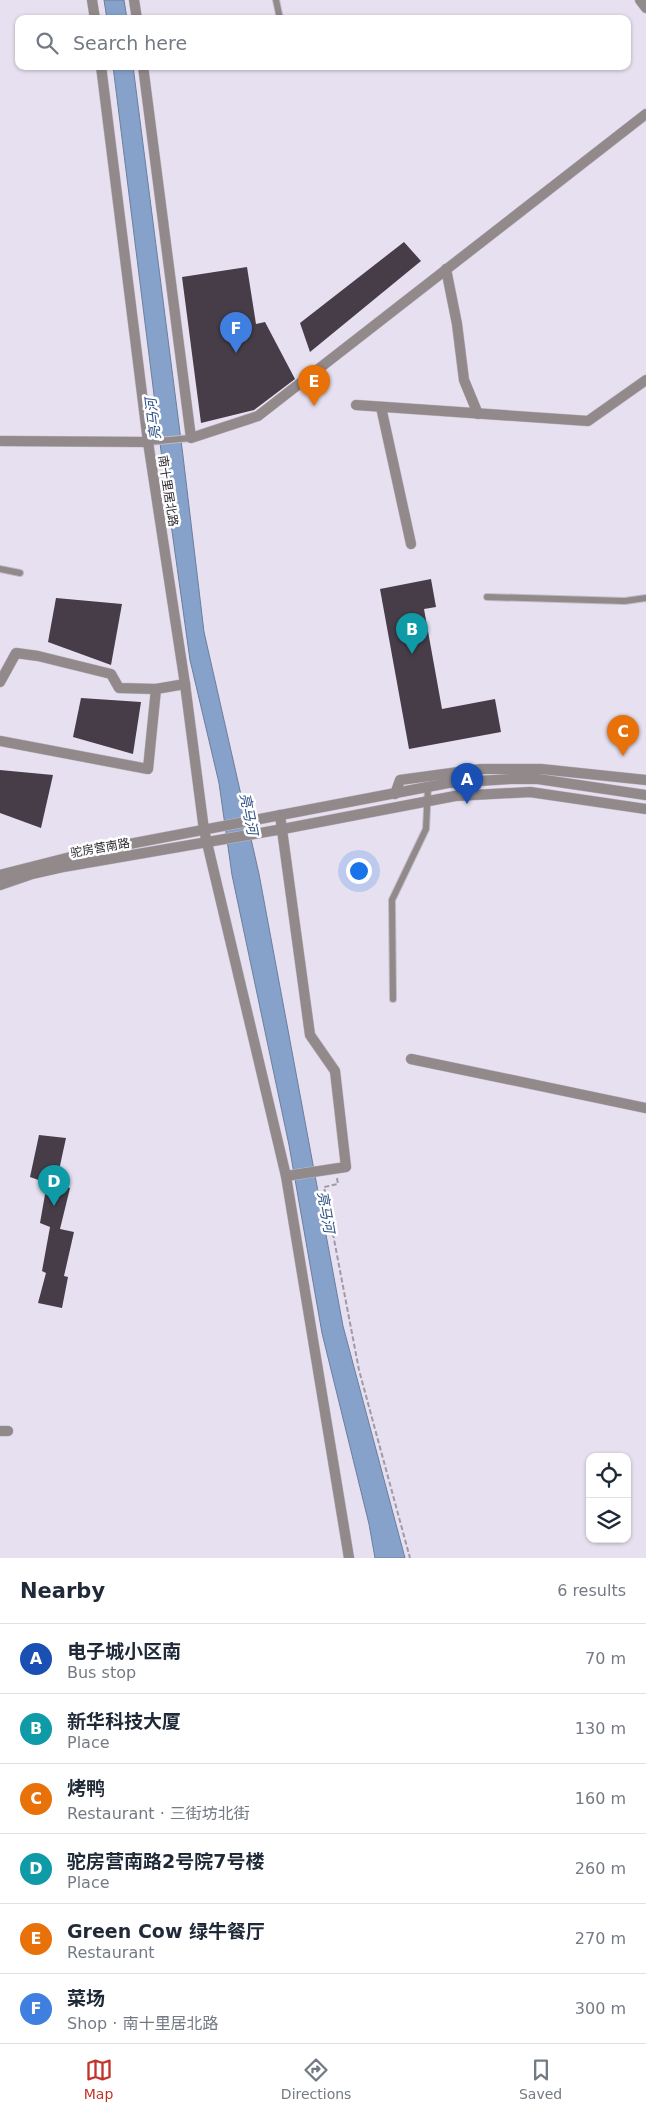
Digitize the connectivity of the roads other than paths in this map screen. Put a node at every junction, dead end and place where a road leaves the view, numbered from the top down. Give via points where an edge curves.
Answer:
1 (92, 0) edge
2 (134, 0) edge
3 (276, 0) edge
4 (640, 0) edge
5 (646, 8) edge
6 (94, 15) edge
7 (136, 15) edge
8 (279, 15) edge
9 (102, 70) edge
10 (144, 70) edge
11 (646, 114) edge
12 (446, 269) junction
13 (646, 380) edge
14 (356, 405) dead end
15 (381, 407) junction
16 (478, 414) junction
17 (191, 438) junction
18 (0, 441) edge
19 (148, 442) junction
20 (411, 544) dead end
21 (0, 569) edge
22 (20, 573) dead end
23 (488, 597) dead end
24 (646, 598) edge
25 (0, 681) edge
26 (185, 684) junction
27 (156, 689) junction
28 (0, 740) edge
29 (646, 779) edge
30 (428, 787) junction
31 (395, 794) junction
32 (644, 794) edge
33 (428, 800) junction
34 (643, 808) edge
35 (280, 815) junction
36 (204, 830) junction
37 (283, 830) junction
38 (207, 843) junction
39 (0, 875) edge
40 (0, 885) edge
41 (393, 999) dead end
42 (412, 1060) dead end
43 (646, 1108) edge
44 (286, 1176) junction
45 (349, 1558) edge

1 - 6 street
2 - 7 street
3 - 8 lane
4 - 5 street
9 - 19 street, 南十里居北路
10 - 17 street
11 - 12 street
12 - 16 street via 464,380
12 - 17 street via 258,416
13 - 16 street via 588,421
14 - 15 street
15 - 16 street
15 - 20 street
17 - 19 lane
18 - 19 street
19 - 26 street, 南十里居北路
21 - 22 lane
23 - 24 lane via 625,601
25 - 27 street via 16,653 111,674 119,688
26 - 27 street
26 - 36 street, 南十里居北路
27 - 28 street via 148,769
29 - 31 street via 542,769 481,768 400,780
29 - 32 street
30 - 31 street, 驼房营南路
30 - 32 street, 驼房营南路 via 474,780 538,779
30 - 33 lane
31 - 35 street, 驼房营南路
32 - 34 street
33 - 34 street, 驼房营南路 via 530,792
33 - 37 street, 驼房营南路
33 - 41 lane via 426,829 392,900
35 - 36 street, 驼房营南路
35 - 37 street
36 - 38 street, 南十里居北路
36 - 39 street, 驼房营南路 via 57,859
37 - 38 street, 驼房营南路
37 - 44 street via 310,1035 335,1071 346,1167
38 - 40 street, 驼房营南路 via 63,867
38 - 44 street, 南十里居北路
42 - 43 street
44 - 45 street, 南十里居北路

